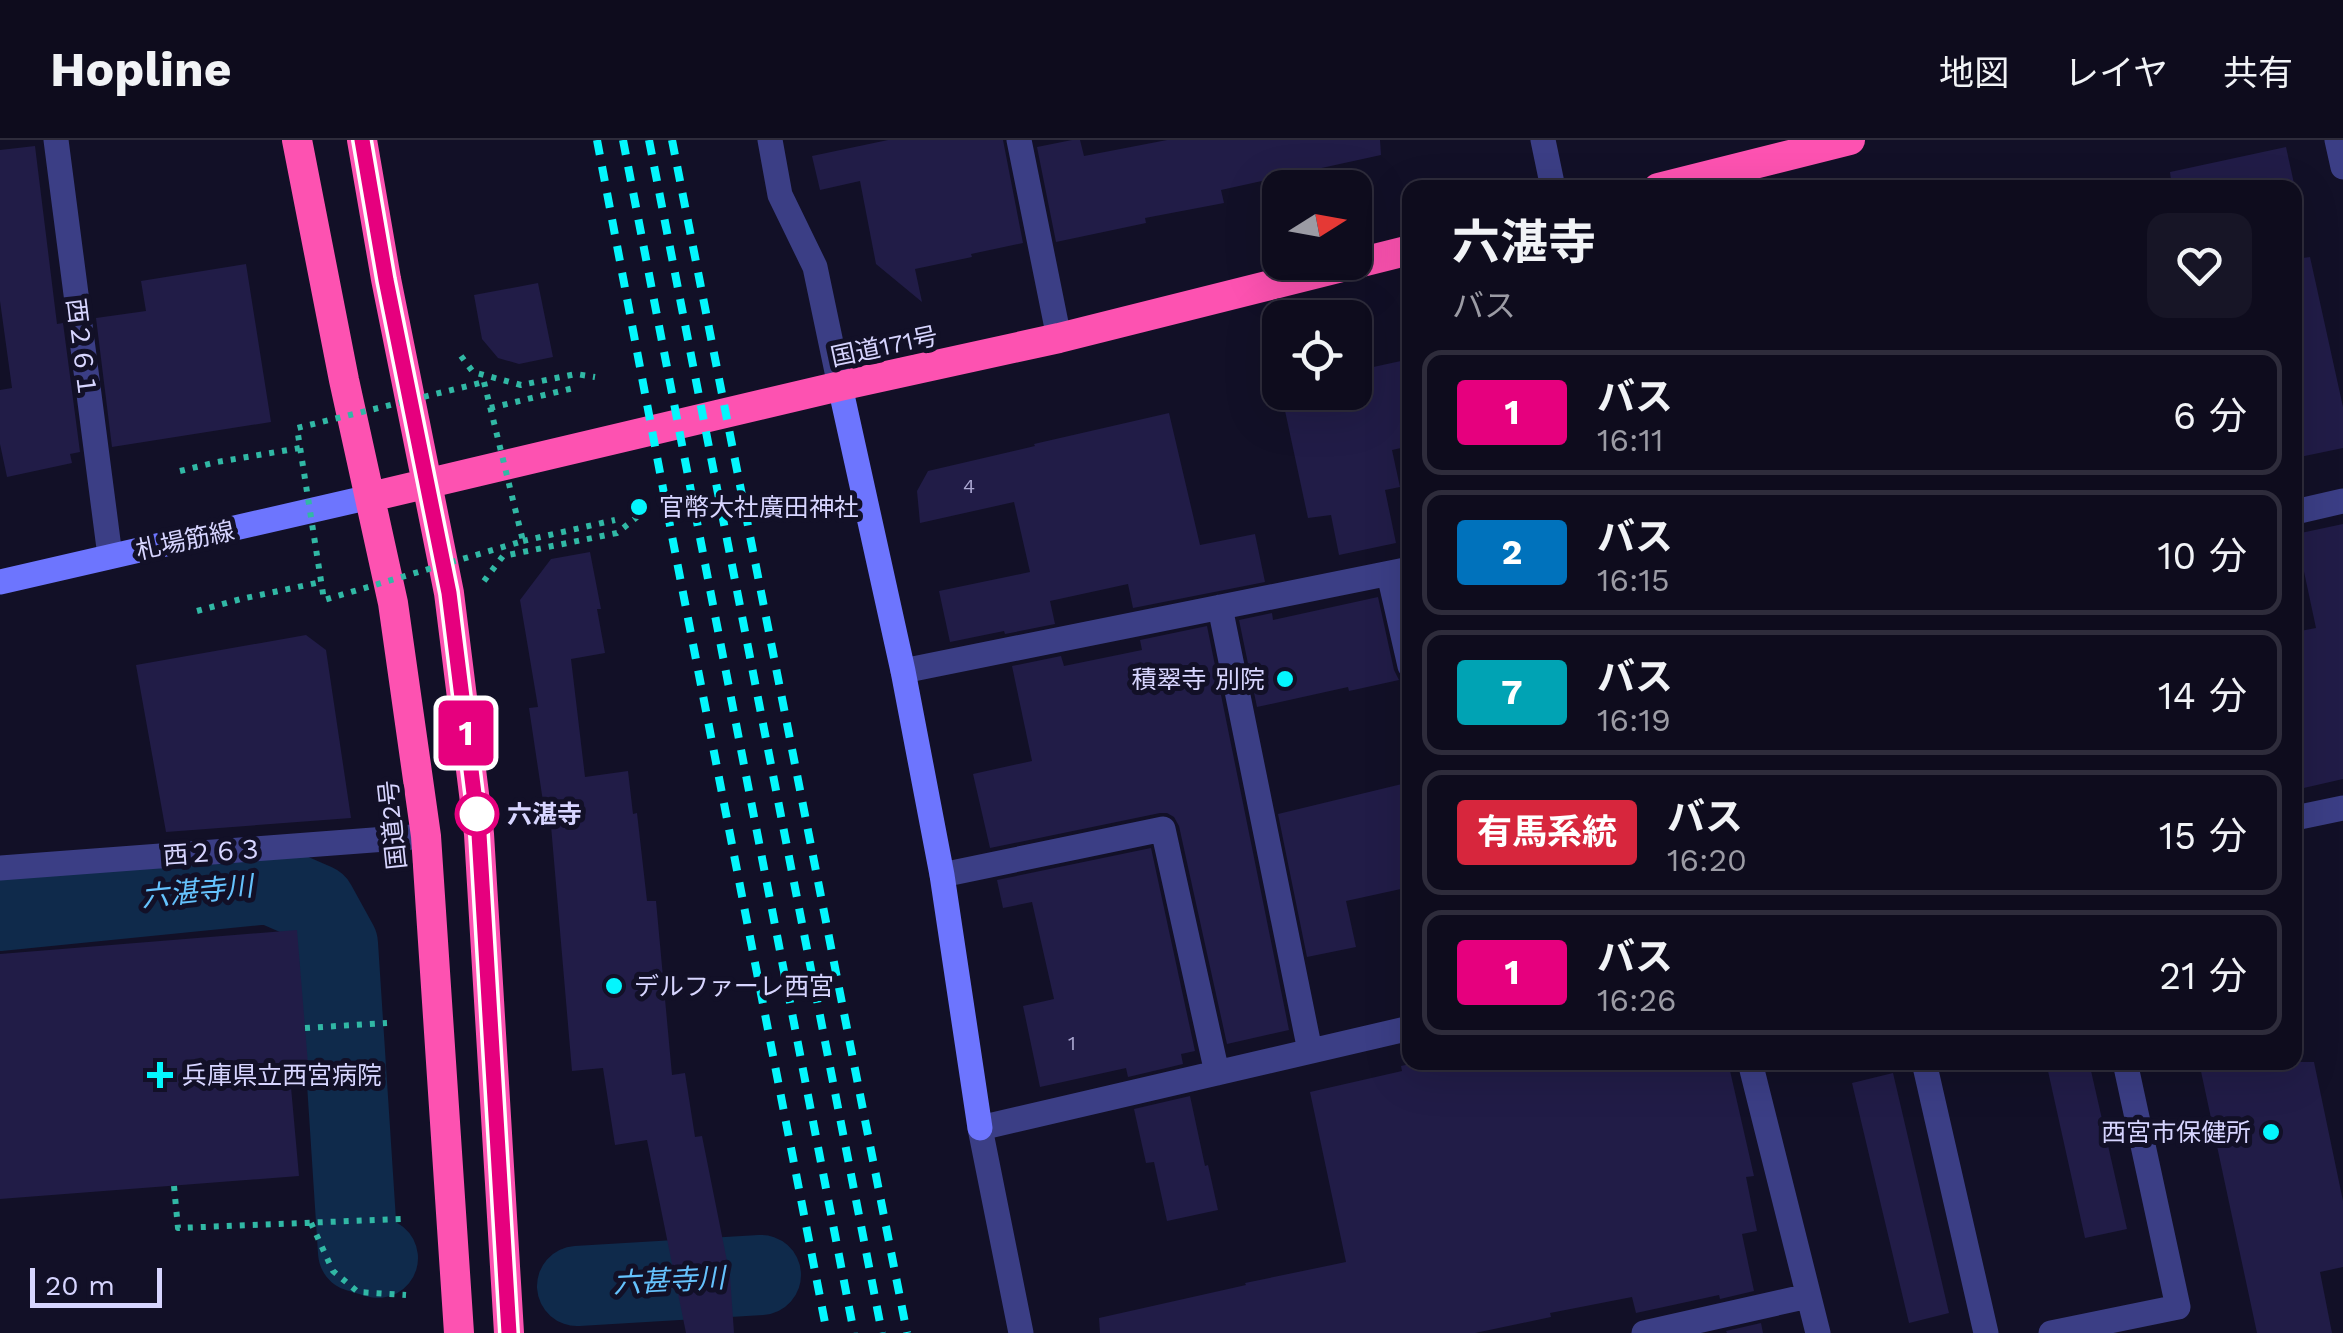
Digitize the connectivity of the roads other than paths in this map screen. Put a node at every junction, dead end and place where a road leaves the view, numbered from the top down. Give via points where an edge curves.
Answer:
1 (56, 140) edge
2 (297, 140) edge
3 (362, 140) edge
4 (770, 140) edge
5 (1019, 140) edge
6 (1543, 140) edge
7 (1850, 140) edge
8 (2337, 140) edge
9 (2343, 167) edge
10 (1552, 180) edge
11 (1690, 180) edge
12 (1402, 252) edge
13 (1059, 338) junction
14 (840, 386) junction
15 (427, 484) junction
16 (370, 497) junction
17 (2343, 502) edge
18 (2302, 511) edge
19 (110, 556) junction
20 (1400, 571) edge
21 (0, 582) edge
22 (1220, 607) junction
23 (902, 670) junction
24 (2343, 808) edge
25 (2302, 817) edge
26 (426, 836) junction
27 (0, 868) edge
28 (942, 875) junction
29 (1402, 1030) edge
30 (1310, 1051) junction
31 (1752, 1070) edge
32 (1926, 1070) edge
33 (2127, 1070) edge
34 (1217, 1073) junction
35 (980, 1128) junction
36 (1808, 1296) junction
37 (459, 1333) edge
38 (510, 1333) edge
39 (1022, 1333) edge
40 (1644, 1333) edge
41 (1818, 1333) edge
42 (1986, 1333) edge
43 (2051, 1333) edge

1 - 19 street, 西２６１
2 - 16 highway, 国道2号
3 - 15 highway
4 - 14 street via 780,196 815,267
5 - 13 street
6 - 10 street
7 - 11 highway
8 - 9 street
12 - 13 highway, 国道171号
13 - 14 highway, 国道171号
14 - 15 highway, 国道171号
14 - 23 street
15 - 16 highway, 国道171号
15 - 38 highway via 449,593 479,834
16 - 19 street, 札場筋線
16 - 26 highway, 国道2号 via 393,604
17 - 18 street
19 - 21 street, 札場筋線
20 - 22 street
22 - 23 street
22 - 30 street
23 - 28 street
24 - 25 street
26 - 27 street, 西２６３
26 - 37 highway, 国道2号
28 - 34 street via 1163,828
28 - 35 street
29 - 30 street
30 - 34 street
31 - 36 street
32 - 42 street
33 - 43 street via 2178,1306
34 - 35 street
35 - 39 street
36 - 40 street
36 - 41 street

